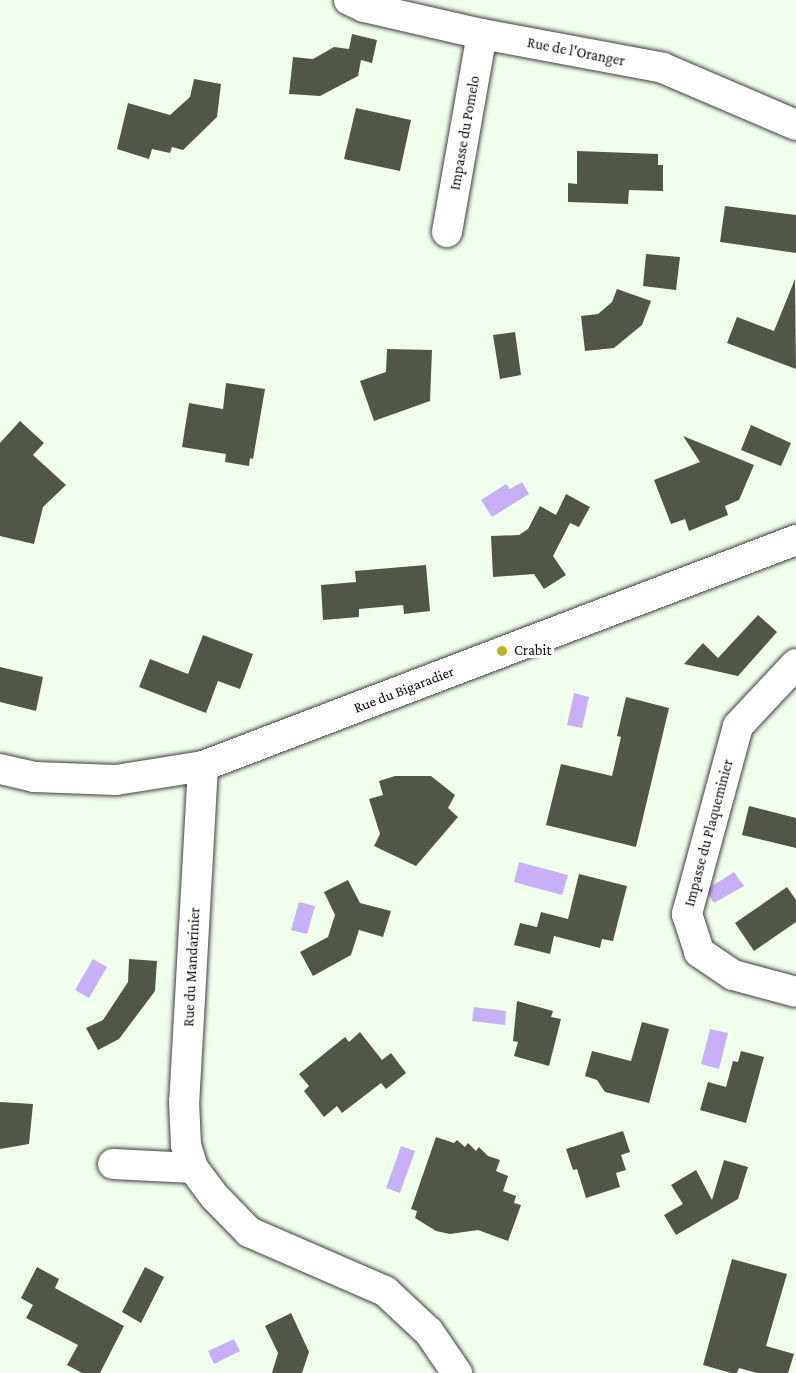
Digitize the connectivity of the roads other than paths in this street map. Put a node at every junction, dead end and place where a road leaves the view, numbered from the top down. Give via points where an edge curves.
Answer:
1 (349, 0) edge
2 (482, 34) junction
3 (796, 125) edge
4 (447, 232) dead end
5 (796, 540) edge
6 (796, 664) edge
7 (204, 766) junction
8 (0, 769) edge
9 (796, 992) edge
10 (113, 1164) dead end
11 (193, 1168) junction
12 (457, 1373) edge

1 - 2 street, Rue de l'Oranger via 364,7
2 - 3 street, Rue de l'Oranger via 663,68
2 - 4 street, Impasse du Pomelo
5 - 7 street, Rue du Bigaradier
6 - 9 street, Impasse du Plaqueminier via 738,726 687,914 699,952 733,975
7 - 8 street, Rue du Bigaradier via 117,780 34,777
7 - 11 street, Rue du Mandarinier via 184,1101 186,1145
10 - 11 street
11 - 12 street, Rue du Mandarinier via 249,1232 385,1291 429,1332

